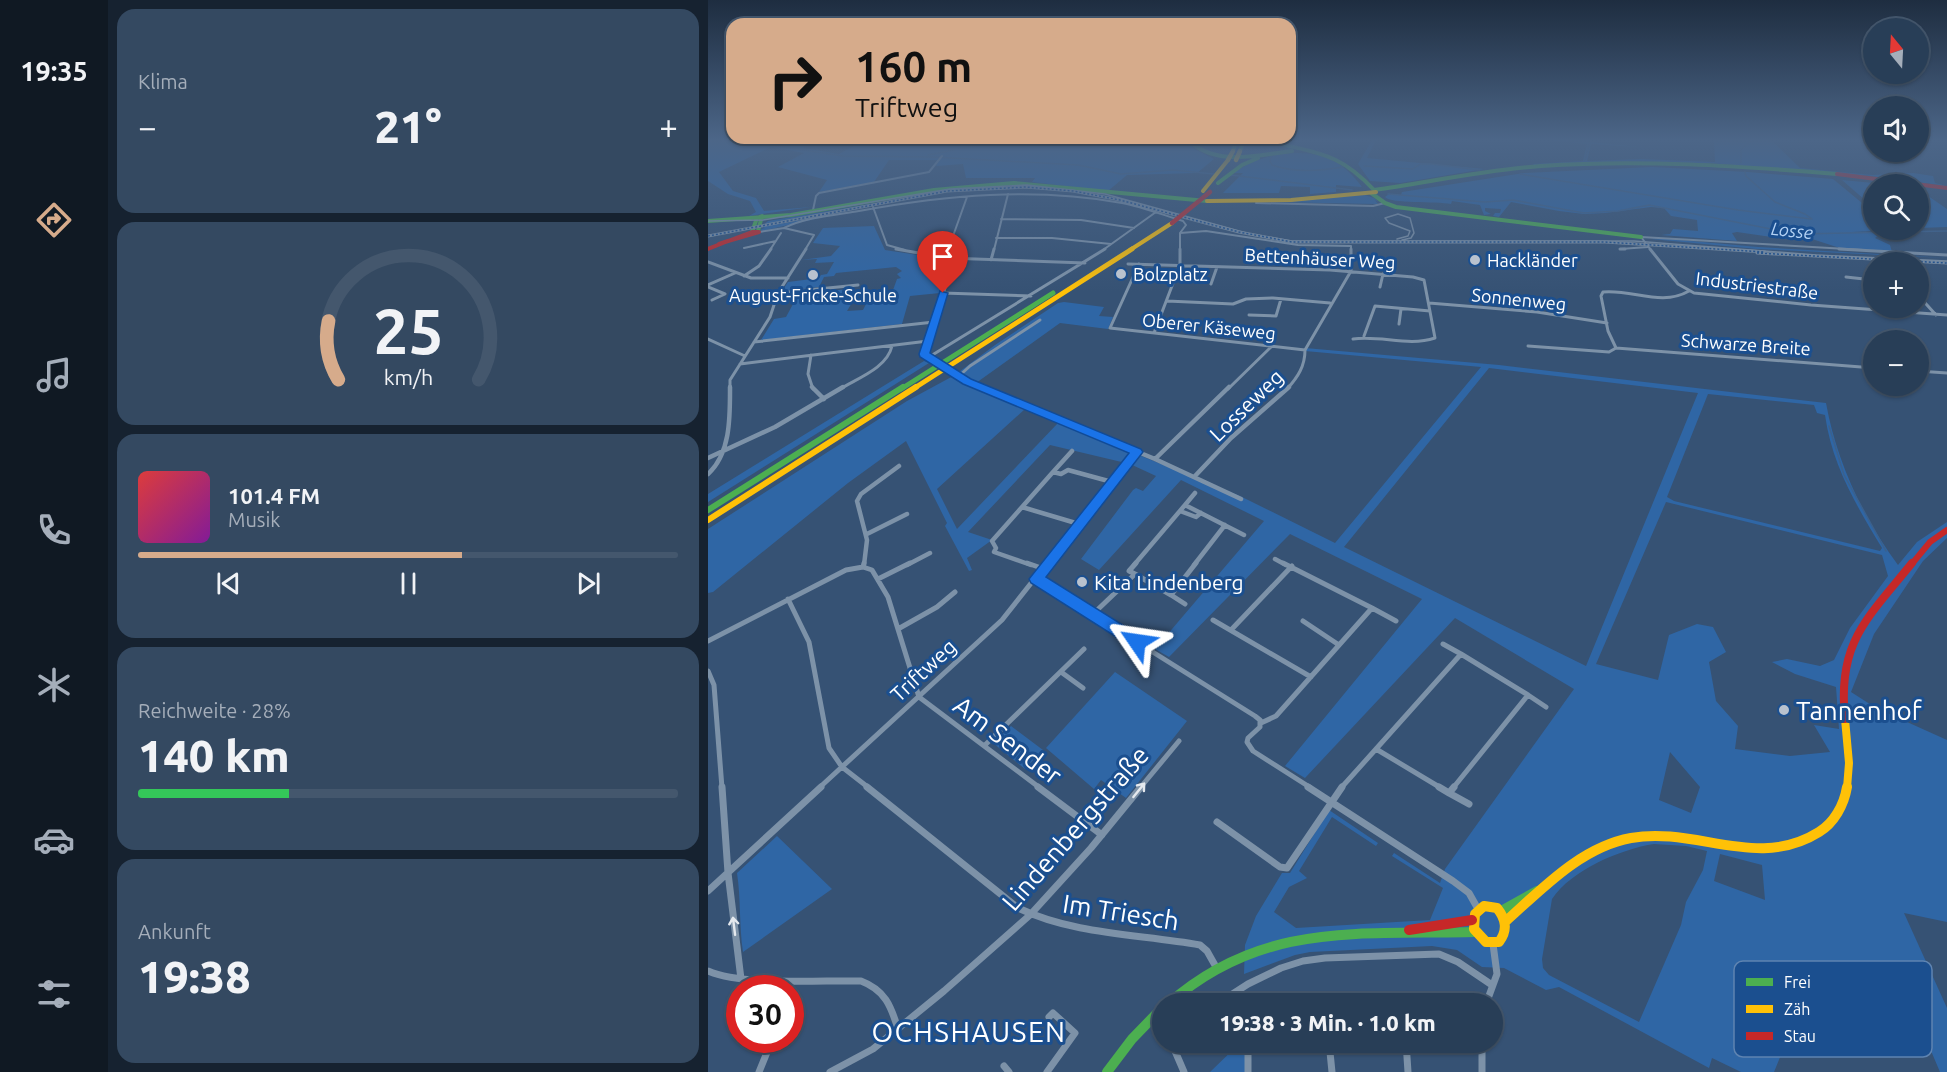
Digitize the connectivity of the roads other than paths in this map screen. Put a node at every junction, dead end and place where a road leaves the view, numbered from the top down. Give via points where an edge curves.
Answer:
1 (839, 190) edge
2 (930, 190) edge
3 (1094, 190) edge
4 (1208, 190) edge
5 (1372, 190) edge
6 (1386, 190) edge
7 (1398, 190) edge
8 (1008, 194) junction
9 (1375, 194) junction
10 (967, 197) junction
11 (1234, 200) junction
12 (1257, 203) dead end
13 (873, 207) junction
14 (813, 210) junction
15 (1156, 212) junction
16 (761, 217) junction
17 (708, 219) edge
18 (1002, 219) junction
19 (1168, 222) junction
20 (784, 228) junction
21 (1134, 228) junction
22 (753, 233) junction
23 (781, 233) dead end
24 (1180, 233) junction
25 (1641, 237) junction
26 (996, 238) junction
27 (776, 241) junction
28 (1111, 244) junction
29 (754, 245) junction
30 (1648, 247) junction
31 (744, 248) dead end
32 (708, 249) edge
33 (1620, 249) dead end
34 (1947, 255) edge
35 (947, 258) junction
36 (991, 260) junction
37 (708, 262) edge
38 (1085, 263) junction
39 (1128, 264) dead end
40 (1139, 264) junction
41 (1180, 265) junction
42 (1216, 267) junction
43 (1351, 271) junction
44 (735, 273) junction
45 (1383, 274) junction
46 (744, 276) junction
47 (788, 278) junction
48 (1846, 278) dead end
49 (1863, 279) edge
50 (1211, 284) dead end
51 (858, 285) dead end
52 (708, 286) edge
53 (1380, 287) dead end
54 (1689, 291) junction
55 (778, 293) junction
56 (943, 293) junction
57 (1031, 296) junction
58 (1281, 299) junction
59 (712, 300) dead end
60 (1167, 301) junction
61 (1330, 303) junction
62 (1429, 303) junction
63 (1929, 307) edge
64 (1401, 309) junction
65 (1863, 309) edge
66 (1430, 311) junction
67 (1929, 314) edge
68 (1249, 315) dead end
69 (1936, 315) junction
70 (1947, 315) edge
71 (1040, 320) dead end
72 (934, 322) junction
73 (1607, 323) junction
74 (1399, 324) dead end
75 (1154, 333) junction
76 (1364, 336) junction
77 (708, 339) edge
78 (1353, 339) dead end
79 (928, 341) junction
80 (754, 342) junction
81 (892, 346) junction
82 (1528, 346) dead end
83 (1271, 347) junction
84 (1616, 348) junction
85 (1305, 350) junction
86 (811, 355) junction
87 (745, 356) junction
88 (929, 357) junction
89 (740, 364) junction
90 (1863, 367) edge
91 (1929, 372) edge
92 (1947, 373) edge
93 (958, 375) junction
94 (824, 399) junction
95 (723, 451) junction
96 (1072, 451) dead end
97 (1136, 452) junction
98 (708, 458) edge
99 (1155, 459) junction
100 (899, 466) dead end
101 (1053, 472) junction
102 (708, 474) edge
103 (1195, 477) junction
104 (1113, 482) junction
105 (1195, 492) dead end
106 (1241, 499) dead end
107 (1185, 505) junction
108 (1022, 507) junction
109 (708, 510) edge
110 (1180, 511) junction
111 (1201, 513) junction
112 (907, 514) dead end
113 (708, 520) edge
114 (1079, 524) junction
115 (1225, 525) junction
116 (1947, 530) edge
117 (867, 534) junction
118 (1244, 535) dead end
119 (930, 553) dead end
120 (1275, 559) dead end
121 (1292, 566) junction
122 (863, 567) junction
123 (1044, 568) junction
124 (1135, 574) junction
125 (878, 579) junction
126 (1036, 579) junction
127 (955, 592) dead end
128 (1171, 595) junction
129 (789, 599) junction
130 (1185, 604) dead end
131 (1372, 608) junction
132 (1093, 615) junction
133 (1213, 620) dead end
134 (1303, 621) dead end
135 (1396, 621) dead end
136 (898, 629) junction
137 (1231, 630) junction
138 (708, 641) edge
139 (1443, 644) dead end
140 (1339, 645) junction
141 (1084, 649) dead end
142 (1461, 654) junction
143 (708, 671) edge
144 (1061, 672) junction
145 (1311, 676) junction
146 (1083, 688) dead end
147 (1528, 695) junction
148 (919, 697) junction
149 (1546, 707) dead end
150 (1261, 723) junction
151 (1179, 741) dead end
152 (985, 746) junction
153 (1376, 749) junction
154 (842, 767) junction
155 (1449, 793) junction
156 (1331, 801) junction
157 (1468, 804) dead end
158 (1217, 822) dead end
159 (1102, 836) junction
160 (728, 873) junction
161 (1558, 878) junction
162 (708, 891) edge
163 (1478, 909) junction
164 (1501, 911) junction
165 (1030, 915) junction
166 (1472, 920) junction
167 (1506, 921) junction
168 (1475, 932) junction
169 (1376, 935) junction
170 (1494, 944) junction
171 (1217, 969) junction
172 (708, 971) edge
173 (741, 975) edge
174 (726, 977) edge
175 (804, 980) edge
176 (1492, 985) junction
177 (1183, 993) edge
178 (1233, 993) edge
179 (1489, 993) edge
180 (1049, 1017) dead end
181 (1152, 1018) edge
182 (898, 1029) junction
183 (767, 1053) edge
184 (1176, 1053) edge
185 (1248, 1053) edge
186 (1330, 1053) edge
187 (1407, 1053) edge
188 (1482, 1053) edge
189 (759, 1072) edge
190 (830, 1072) edge
191 (1047, 1072) edge
192 (1107, 1072) edge
193 (1184, 1072) edge
194 (1248, 1072) edge
195 (1332, 1072) edge
196 (1408, 1072) edge
197 (1482, 1072) edge

1 - 14 street via 816,196
2 - 14 main road
3 - 11 main road via 1156,198
4 - 19 main road, bridge
5 - 9 main road
6 - 9 main road
7 - 9 main road
8 - 10 street
8 - 15 street via 1082,196
8 - 18 street
9 - 11 main road
9 - 11 main road
9 - 12 street via 1373,206
9 - 25 main road via 1404,208
10 - 13 street
10 - 35 street
13 - 20 street
13 - 35 street via 887,245
14 - 16 main road
15 - 21 street
15 - 24 street via 1183,221 1185,228
16 - 17 main road
16 - 22 main road
18 - 21 street via 1081,220
18 - 26 street
19 - 109 main road
19 - 113 main road
20 - 22 street
20 - 47 street via 814,235
21 - 28 street
22 - 29 street
22 - 32 main road
23 - 27 street
24 - 41 street
24 - 43 street via 1206,231 1298,244 1352,246
25 - 30 street, Industriestraße
25 - 34 street
26 - 28 street
26 - 36 street
27 - 29 street
27 - 46 street via 759,266
28 - 38 street
29 - 31 street
30 - 33 street
30 - 54 street, Industriestraße via 1678,284
35 - 36 street
35 - 56 street via 951,270
36 - 38 street
37 - 44 street
38 - 57 street
39 - 40 street, Bettenhäuser Weg
40 - 41 street, Bettenhäuser Weg
40 - 75 street, Oberer Käseweg via 1110,328
41 - 42 street, Bettenhäuser Weg
41 - 60 street
42 - 43 street, Bettenhäuser Weg
42 - 50 street, Bettenhäuser Weg
43 - 45 street, Bettenhäuser Weg
43 - 61 street, Losseweg
44 - 46 street
44 - 52 street
45 - 53 street
45 - 62 street, Bettenhäuser Weg via 1422,279
46 - 47 street via 759,280
47 - 55 street
48 - 49 street, Industriestraße
51 - 55 street
52 - 59 street via 725,294
54 - 65 street, Industriestraße
54 - 73 street via 1671,299 1603,292
55 - 80 street via 770,317
56 - 57 street
56 - 72 street
57 - 88 street
58 - 60 street via 1249,299 1233,304
58 - 61 street
58 - 68 street via 1276,316
60 - 75 street
61 - 85 street, Losseweg
62 - 66 street
62 - 73 street, Sonnenweg via 1537,312
63 - 69 street
64 - 66 street
64 - 74 street
64 - 76 street via 1372,308
66 - 76 street via 1436,335 1432,339
67 - 69 street, Industriestraße
69 - 70 street, Industriestraße
71 - 93 street
72 - 79 street
72 - 80 street
73 - 84 street
75 - 83 street, Oberer Käseweg
76 - 78 street
77 - 87 street
79 - 81 street
79 - 88 street via 924,354
80 - 87 street
81 - 86 street
81 - 94 street via 890,355 879,366
82 - 84 street, Schwarze Breite via 1609,352
83 - 85 street, Oberer Käseweg
83 - 99 street
84 - 90 street, Schwarze Breite
85 - 103 street, Losseweg via 1305,365 1297,377
86 - 89 street
86 - 94 street via 807,378
87 - 89 street
88 - 93 street, bridge
89 - 95 street via 730,381 730,421
91 - 92 street
93 - 97 street
94 - 95 street
95 - 98 street
95 - 102 street via 718,465
96 - 101 street
97 - 99 street
97 - 104 street, Triftweg
99 - 103 street
100 - 117 street via 857,501
101 - 104 street via 1068,470
101 - 108 street
103 - 106 street
104 - 114 street, Triftweg
105 - 107 street
107 - 110 street
107 - 111 street
108 - 114 street
108 - 123 street via 992,541 994,552
110 - 111 street via 1196,517
110 - 124 street via 1129,571
111 - 115 street
112 - 117 street
114 - 123 street, Triftweg
115 - 118 street
115 - 128 street
116 - 161 main road via 1920,553 1850,651 1843,685 1850,750 1848,787 1839,813 1824,830 1802,843 1766,850 1675,836 1639,837 1600,850
117 - 122 street via 869,553
119 - 125 street
120 - 121 street
121 - 131 street
121 - 137 street
122 - 125 street via 872,570
122 - 129 street via 846,570
123 - 126 street, Triftweg
124 - 128 street
124 - 132 street
125 - 136 street
126 - 132 street
126 - 148 street, Triftweg via 1002,620
127 - 136 street
128 - 130 street
129 - 138 street
129 - 154 street via 809,642 829,748
131 - 135 street
131 - 140 street
132 - 150 street
133 - 137 street
134 - 140 street
136 - 148 street
137 - 145 street
139 - 142 street
140 - 145 street
141 - 144 street
142 - 147 street
142 - 153 street
143 - 160 street via 714,684
144 - 146 street
144 - 152 street
145 - 150 street via 1276,717
147 - 149 street
147 - 155 street
148 - 152 street, Am Sender
148 - 154 street, Triftweg
150 - 156 street via 1248,738 1248,747
159 -> 151 street, Lindenbergstraße
152 - 159 street, Am Sender
153 - 155 street
153 - 156 street
154 - 160 street, Triftweg
154 - 165 street, Im Triesch
155 - 157 street
156 - 158 street via 1287,868 1280,867
156 - 163 street via 1453,881 1469,893
159 - 165 street, Lindenbergstraße
160 - 162 street, Triftweg
173 -> 160 street
161 - 164 main road
161 - 167 main road
163 - 164 main road via 1489,906
163 - 166 main road
164 - 167 main road
165 - 171 street, Im Triesch via 1084,928 1200,945
165 - 182 street, Lindenbergstraße
166 - 168 main road
166 - 169 main road
167 - 170 main road via 1505,936
168 - 169 main road
168 - 170 main road
169 - 171 main road via 1286,943 1251,952
170 - 176 street via 1497,974
171 - 177 main road
172 - 174 street
175 - 182 street via 861,981 875,986 886,996
176 - 178 street via 1445,955 1427,954 1301,962
176 - 179 street
180 - 191 street via 1053,1013 1074,1033
181 - 192 main road
182 - 190 street, Lindenbergstraße via 873,1049
183 - 189 street
184 - 193 street
185 - 194 street
186 - 195 street
187 - 196 street
188 - 197 street

